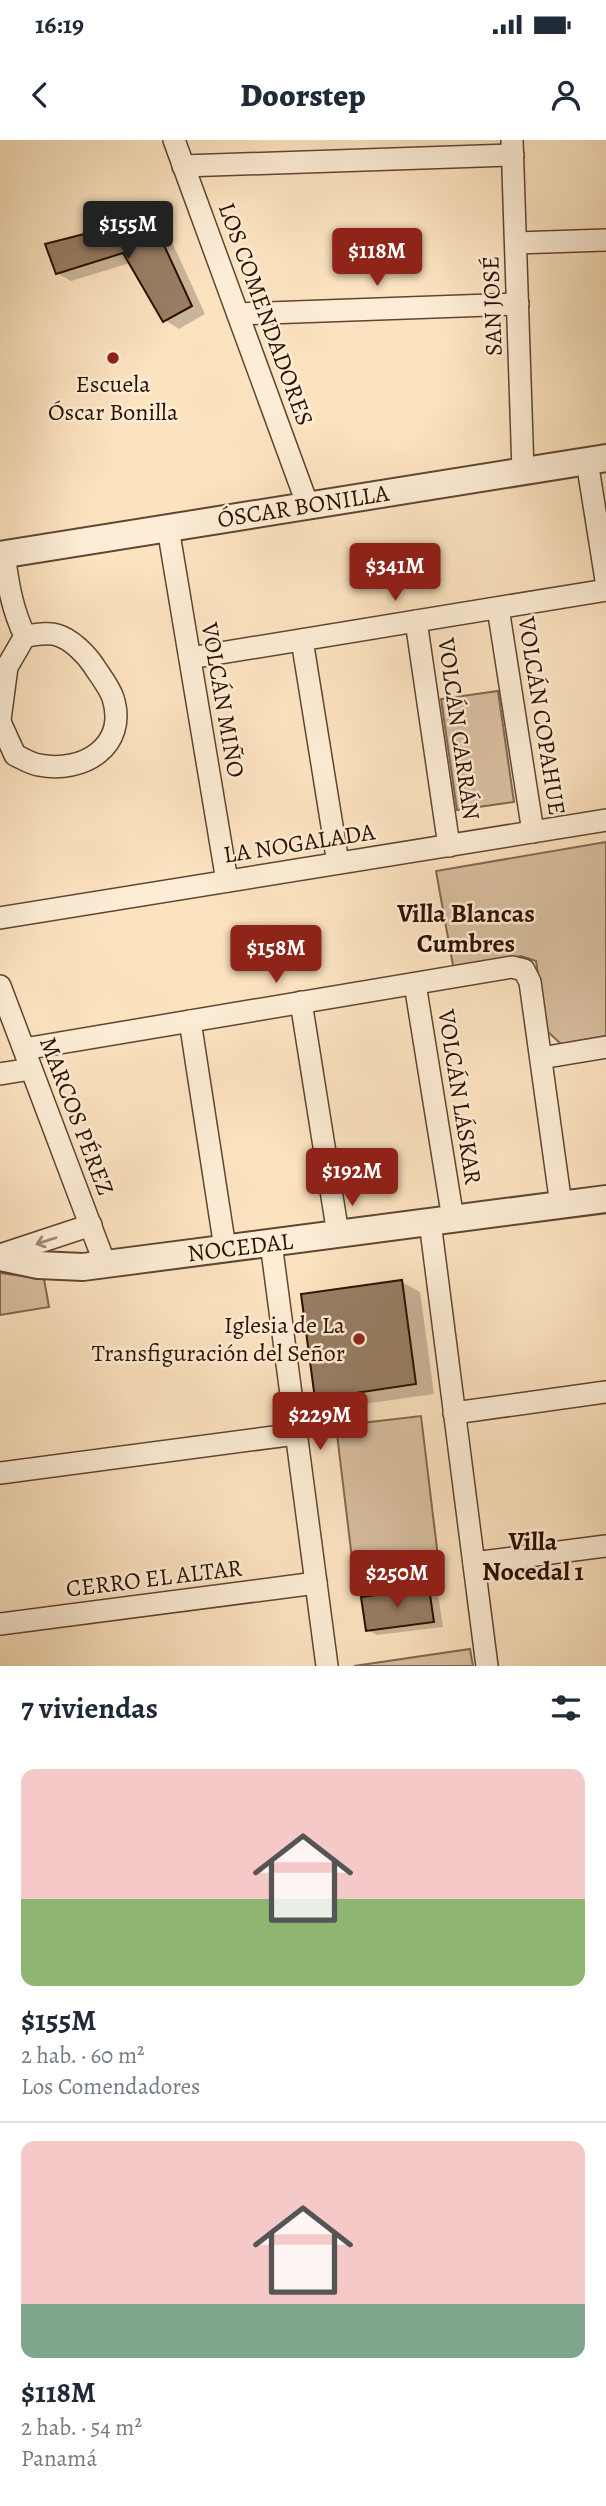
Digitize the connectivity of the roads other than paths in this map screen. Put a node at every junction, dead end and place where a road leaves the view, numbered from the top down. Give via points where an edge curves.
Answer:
1 (174, 140) edge
2 (513, 148) edge
3 (183, 166) junction
4 (606, 240) edge
5 (516, 243) junction
6 (518, 304) junction
7 (238, 314) junction
8 (596, 459) edge
9 (523, 471) junction
10 (308, 506) junction
11 (168, 528) junction
12 (2, 555) edge
13 (606, 580) edge
14 (606, 590) edge
15 (498, 608) junction
16 (416, 621) junction
17 (25, 636) junction
18 (302, 640) junction
19 (190, 658) junction
20 (0, 721) edge
21 (606, 820) edge
22 (533, 832) junction
23 (449, 846) junction
24 (338, 863) junction
25 (227, 881) junction
26 (0, 918) edge
27 (415, 984) junction
28 (0, 986) edge
29 (301, 1002) junction
30 (190, 1021) junction
31 (606, 1047) edge
32 (24, 1049) junction
33 (541, 1058) junction
34 (32, 1069) junction
35 (0, 1074) edge
36 (606, 1199) edge
37 (561, 1205) junction
38 (441, 1221) junction
39 (90, 1225) junction
40 (338, 1234) junction
41 (271, 1242) junction
42 (225, 1248) junction
43 (0, 1256) edge
44 (105, 1264) junction
45 (606, 1392) edge
46 (454, 1413) junction
47 (296, 1434) junction
48 (0, 1473) edge
49 (606, 1546) edge
50 (474, 1563) junction
51 (316, 1583) junction
52 (0, 1624) edge
53 (327, 1666) edge
54 (487, 1666) edge

1 - 3 street, LOS COMENDADORES
2 - 3 street
2 - 5 street, SAN JOSÉ
3 - 7 street, LOS COMENDADORES
4 - 5 street
5 - 6 street, SAN JOSÉ
6 - 7 street
6 - 9 street, SAN JOSÉ
7 - 10 street, LOS COMENDADORES
8 - 9 street, ÓSCAR BONILLA
8 - 13 street
9 - 10 street, ÓSCAR BONILLA
10 - 11 street, ÓSCAR BONILLA
11 - 12 street, ÓSCAR BONILLA
11 - 19 street, VOLCÁN MIÑO
12 - 17 street
14 - 15 street
15 - 16 street
15 - 22 street, VOLCÁN COPAHUE
16 - 18 street
16 - 23 street, VOLCÁN CARRÁN
17 - 20 street via 7,667
17 - 20 street via 57,635 85,654 113,699 115,721 108,745 88,761 63,767 38,765 15,755
18 - 19 street
18 - 24 street
19 - 25 street, VOLCÁN MIÑO
21 - 22 street, LA NOGALADA
22 - 23 street, LA NOGALADA
23 - 24 street, LA NOGALADA
24 - 25 street, LA NOGALADA
25 - 26 street, LA NOGALADA
27 - 29 street
27 - 33 street via 512,967 524,970 530,982
27 - 38 street, VOLCÁN LÁSKAR
28 - 32 street, MARCOS PÉREZ
29 - 30 street
29 - 40 street
30 - 32 street
30 - 42 street
31 - 33 street
32 - 34 street, MARCOS PÉREZ
33 - 37 street
34 - 35 street
34 - 39 street, MARCOS PÉREZ
36 - 37 street, NOCEDAL
37 - 38 street, NOCEDAL
38 - 40 street, NOCEDAL
38 - 46 street, VOLCÁN LÁSKAR
39 -> 43 street, NOCEDAL
39 - 44 street, MARCOS PÉREZ
40 - 41 street, NOCEDAL
41 - 42 street, NOCEDAL
41 - 47 street
42 - 44 street, NOCEDAL
43 - 44 street, NOCEDAL via 58,1267
45 - 46 street
46 - 50 street, VOLCÁN LÁSKAR
47 - 48 street
47 - 51 street
49 - 50 street
50 - 54 street, VOLCÁN LÁSKAR
51 - 52 street, CERRO EL ALTAR
51 - 53 street

